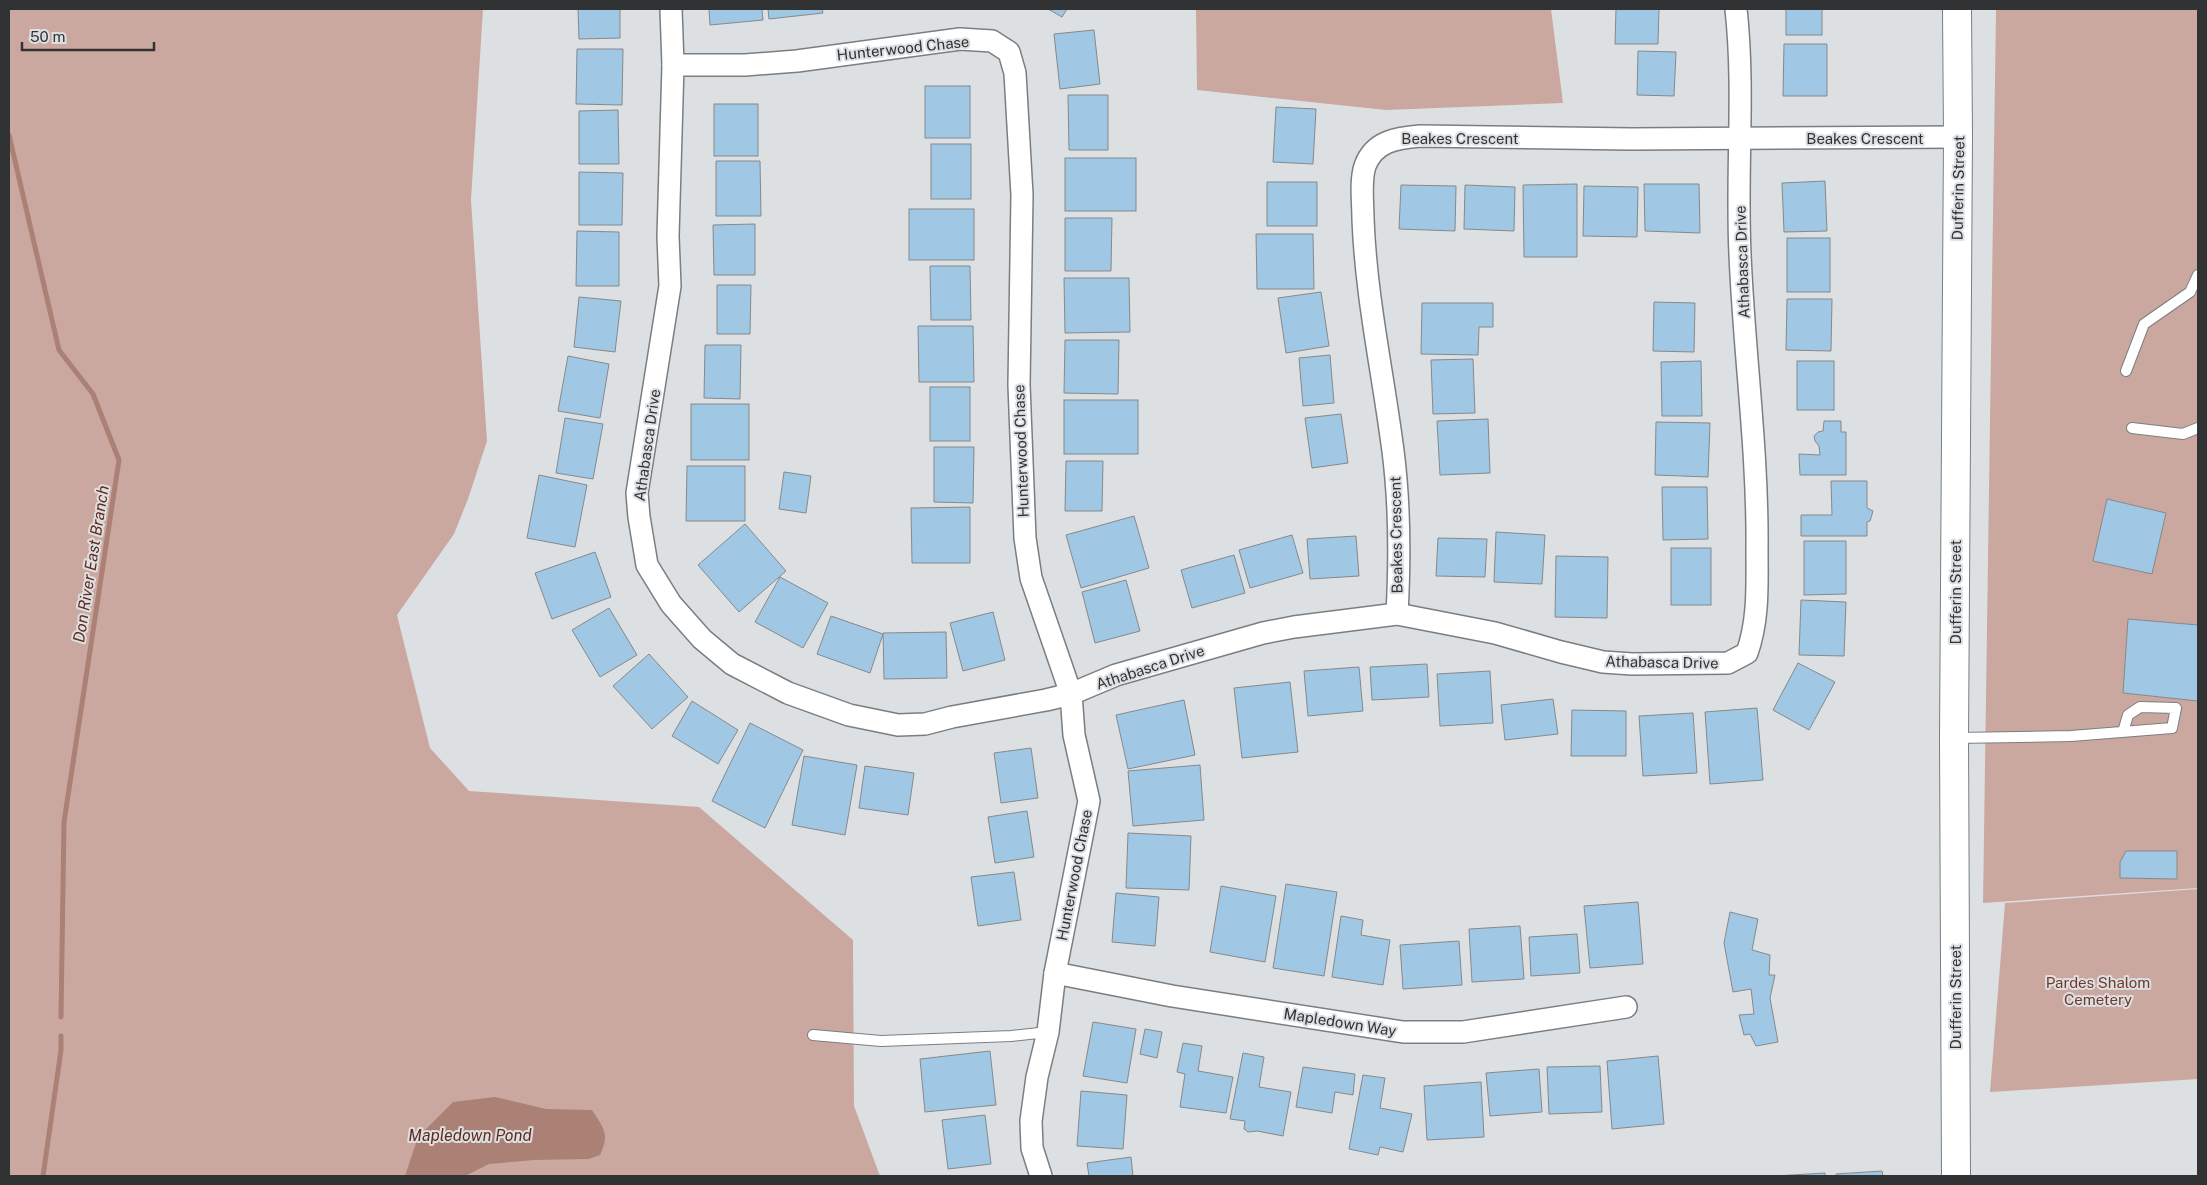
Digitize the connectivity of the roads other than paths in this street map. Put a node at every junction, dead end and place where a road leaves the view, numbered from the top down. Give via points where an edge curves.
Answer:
1 (671, 9) edge
2 (1736, 9) edge
3 (1957, 9) edge
4 (673, 65) junction
5 (1958, 137) junction
6 (1741, 139) junction
7 (2198, 275) edge
8 (2126, 371) dead end
9 (2132, 428) dead end
10 (2198, 428) edge
11 (1397, 614) junction
12 (1071, 694) junction
13 (2123, 732) junction
14 (1954, 738) junction
15 (1055, 973) junction
16 (1626, 1007) dead end
17 (1048, 1032) junction
18 (813, 1035) dead end
19 (1041, 1176) edge
20 (1956, 1176) edge

1 - 4 street, Athabasca Drive
2 - 6 street
3 - 5 main road, Dufferin Street
4 - 12 street, Athabasca Drive via 668,226 670,286 637,493 647,565 671,604 702,639 732,664 788,693 848,715 898,725 925,724
4 - 12 street, Hunterwood Chase via 796,61 960,39 992,41 1009,52 1015,73 1022,195 1019,385 1025,538 1031,578
5 - 6 street, Beakes Crescent
5 - 14 main road, Dufferin Street
6 - 11 street, Beakes Crescent via 1420,136 1395,138 1376,148 1365,166 1362,193 1365,266 1398,495 1400,560
6 - 11 street, Athabasca Drive via 1741,286 1757,496 1756,609 1754,634 1747,653 1728,663 1603,662 1495,634
7 - 8 lane via 2190,292 2144,324
9 - 10 lane via 2183,434
11 - 12 street, Athabasca Drive via 1263,633 1116,675
12 - 15 street, Hunterwood Chase via 1074,735 1089,801
13 - 13 lane via 2128,715 2140,707 2176,708 2172,728
13 - 14 lane
14 - 20 main road, Dufferin Street
15 - 16 street, Mapledown Way via 1172,996 1402,1032 1463,1032
15 - 17 street, Hunterwood Chase
17 - 18 lane via 881,1041
17 - 19 street, Hunterwood Chase via 1031,1121 1032,1148

